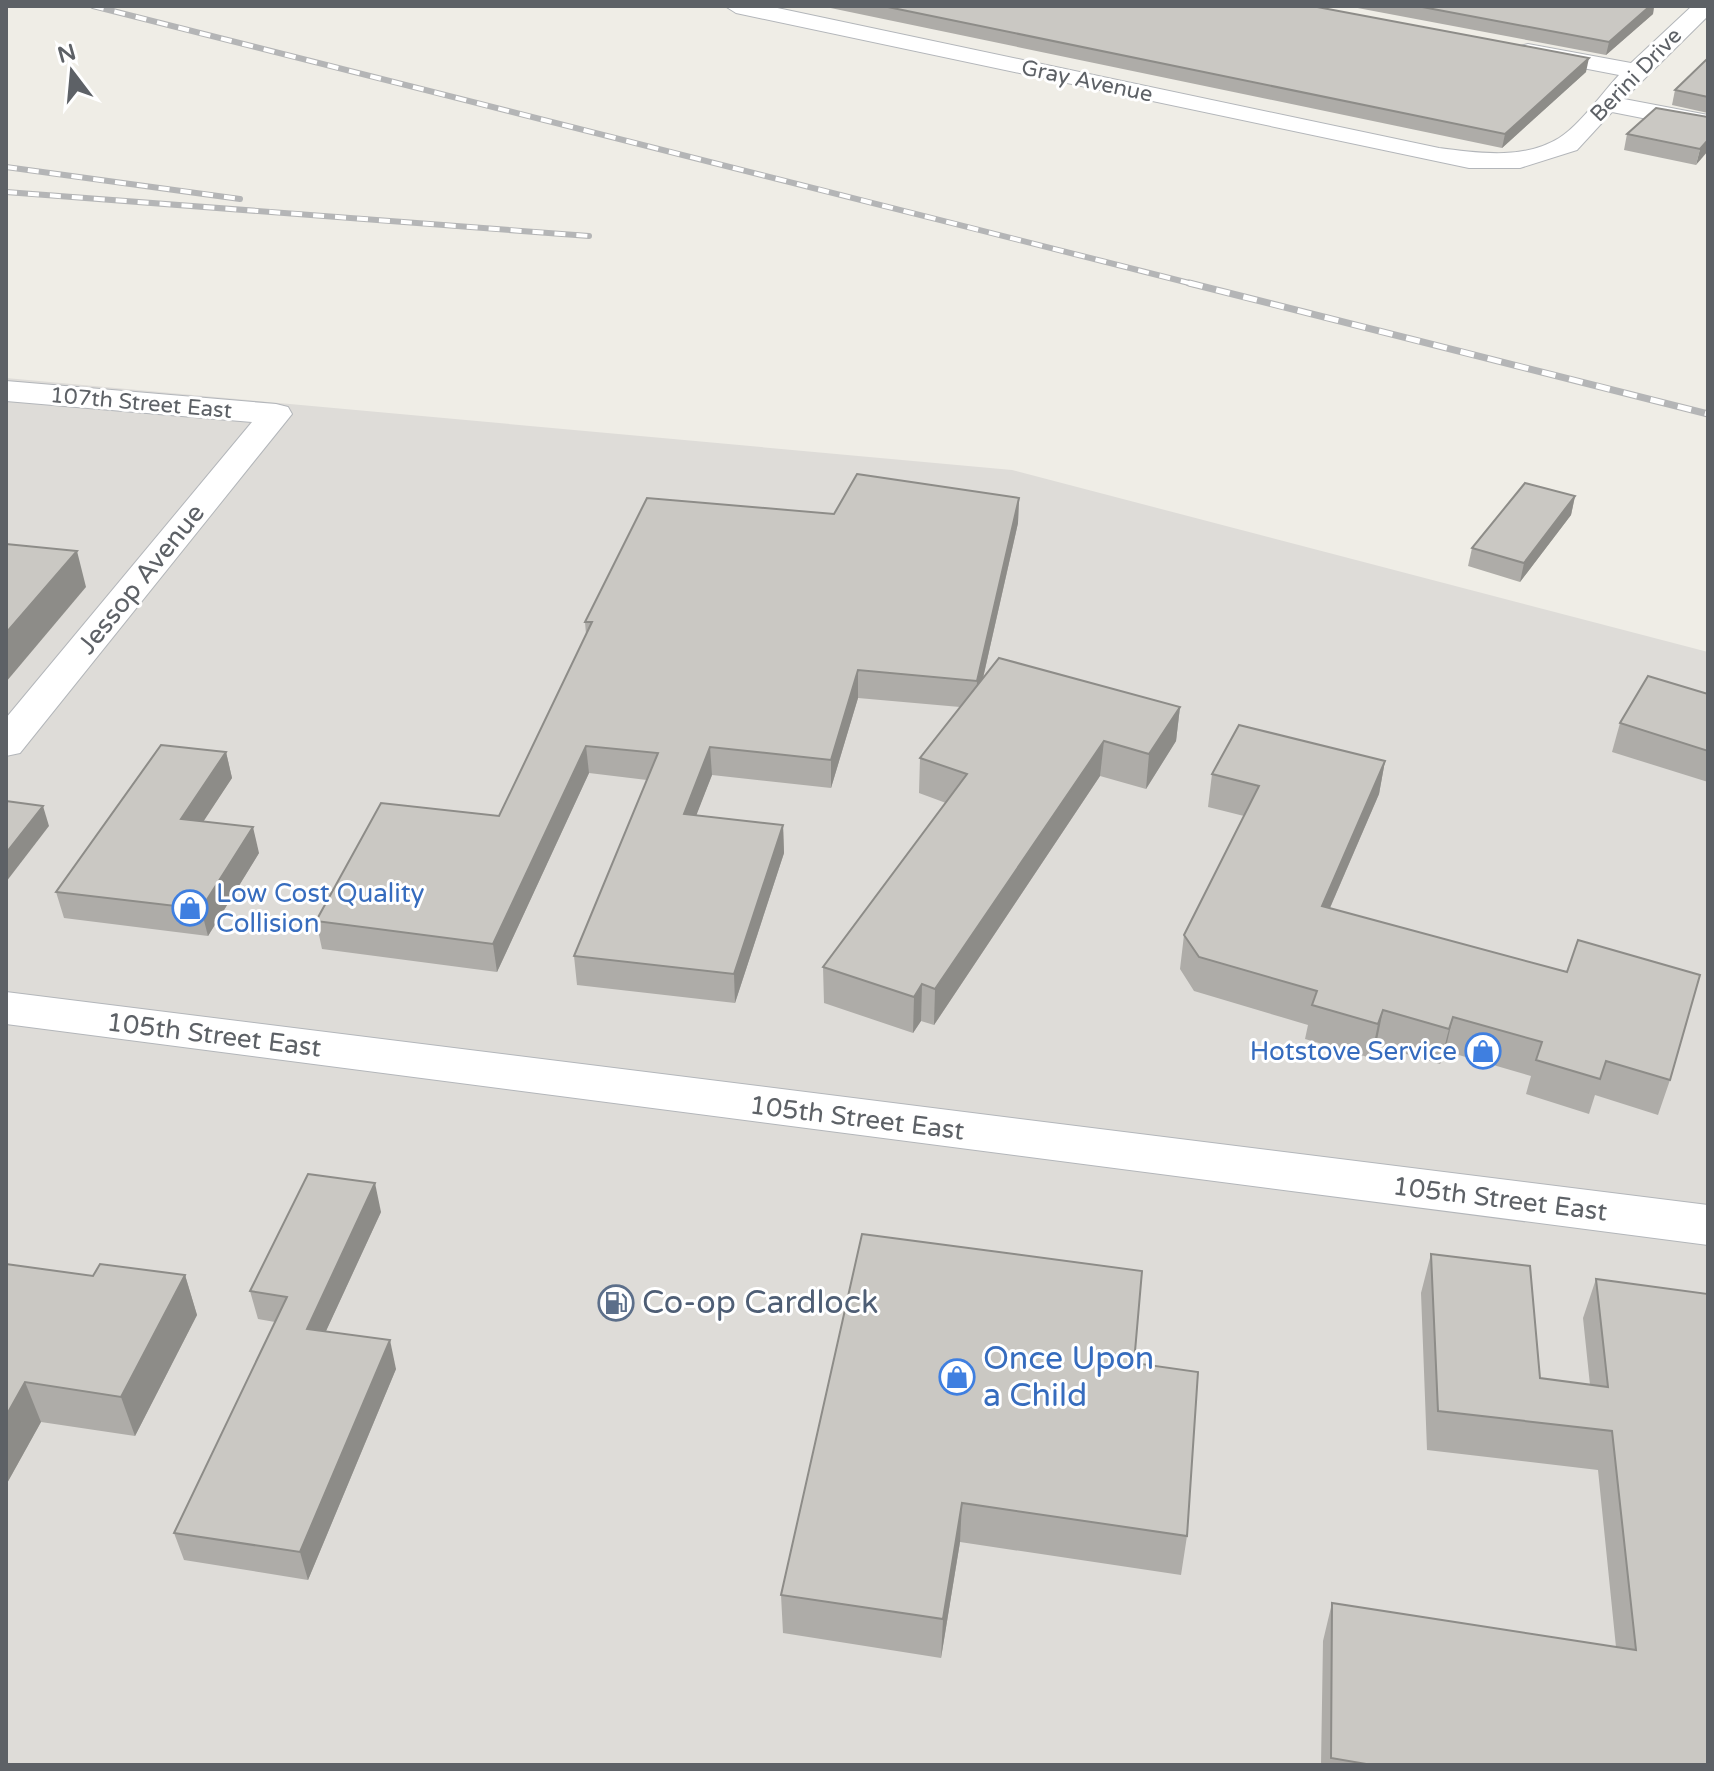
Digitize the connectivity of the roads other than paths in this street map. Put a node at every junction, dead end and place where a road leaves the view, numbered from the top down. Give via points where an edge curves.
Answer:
1 (736, 6) edge
2 (1705, 6) edge
3 (1512, 47) edge
4 (1636, 71) junction
5 (1607, 103) junction
6 (1708, 123) edge
7 (1568, 144) joint
8 (6, 391) edge
9 (276, 414) joint
10 (6, 744) edge
11 (6, 1008) edge
12 (1708, 1225) edge

1 - 7 street, Gray Avenue via 1439,156 1489,174 1533,176 1556,167 1569,155
2 - 4 street, Berini Drive
3 - 4 street
4 - 5 street, Berini Drive
5 - 6 street
5 - 7 street, Berini Drive
8 - 9 street, 107th Street East
9 - 10 street, Jessop Avenue
11 - 12 street, 105th Street East

